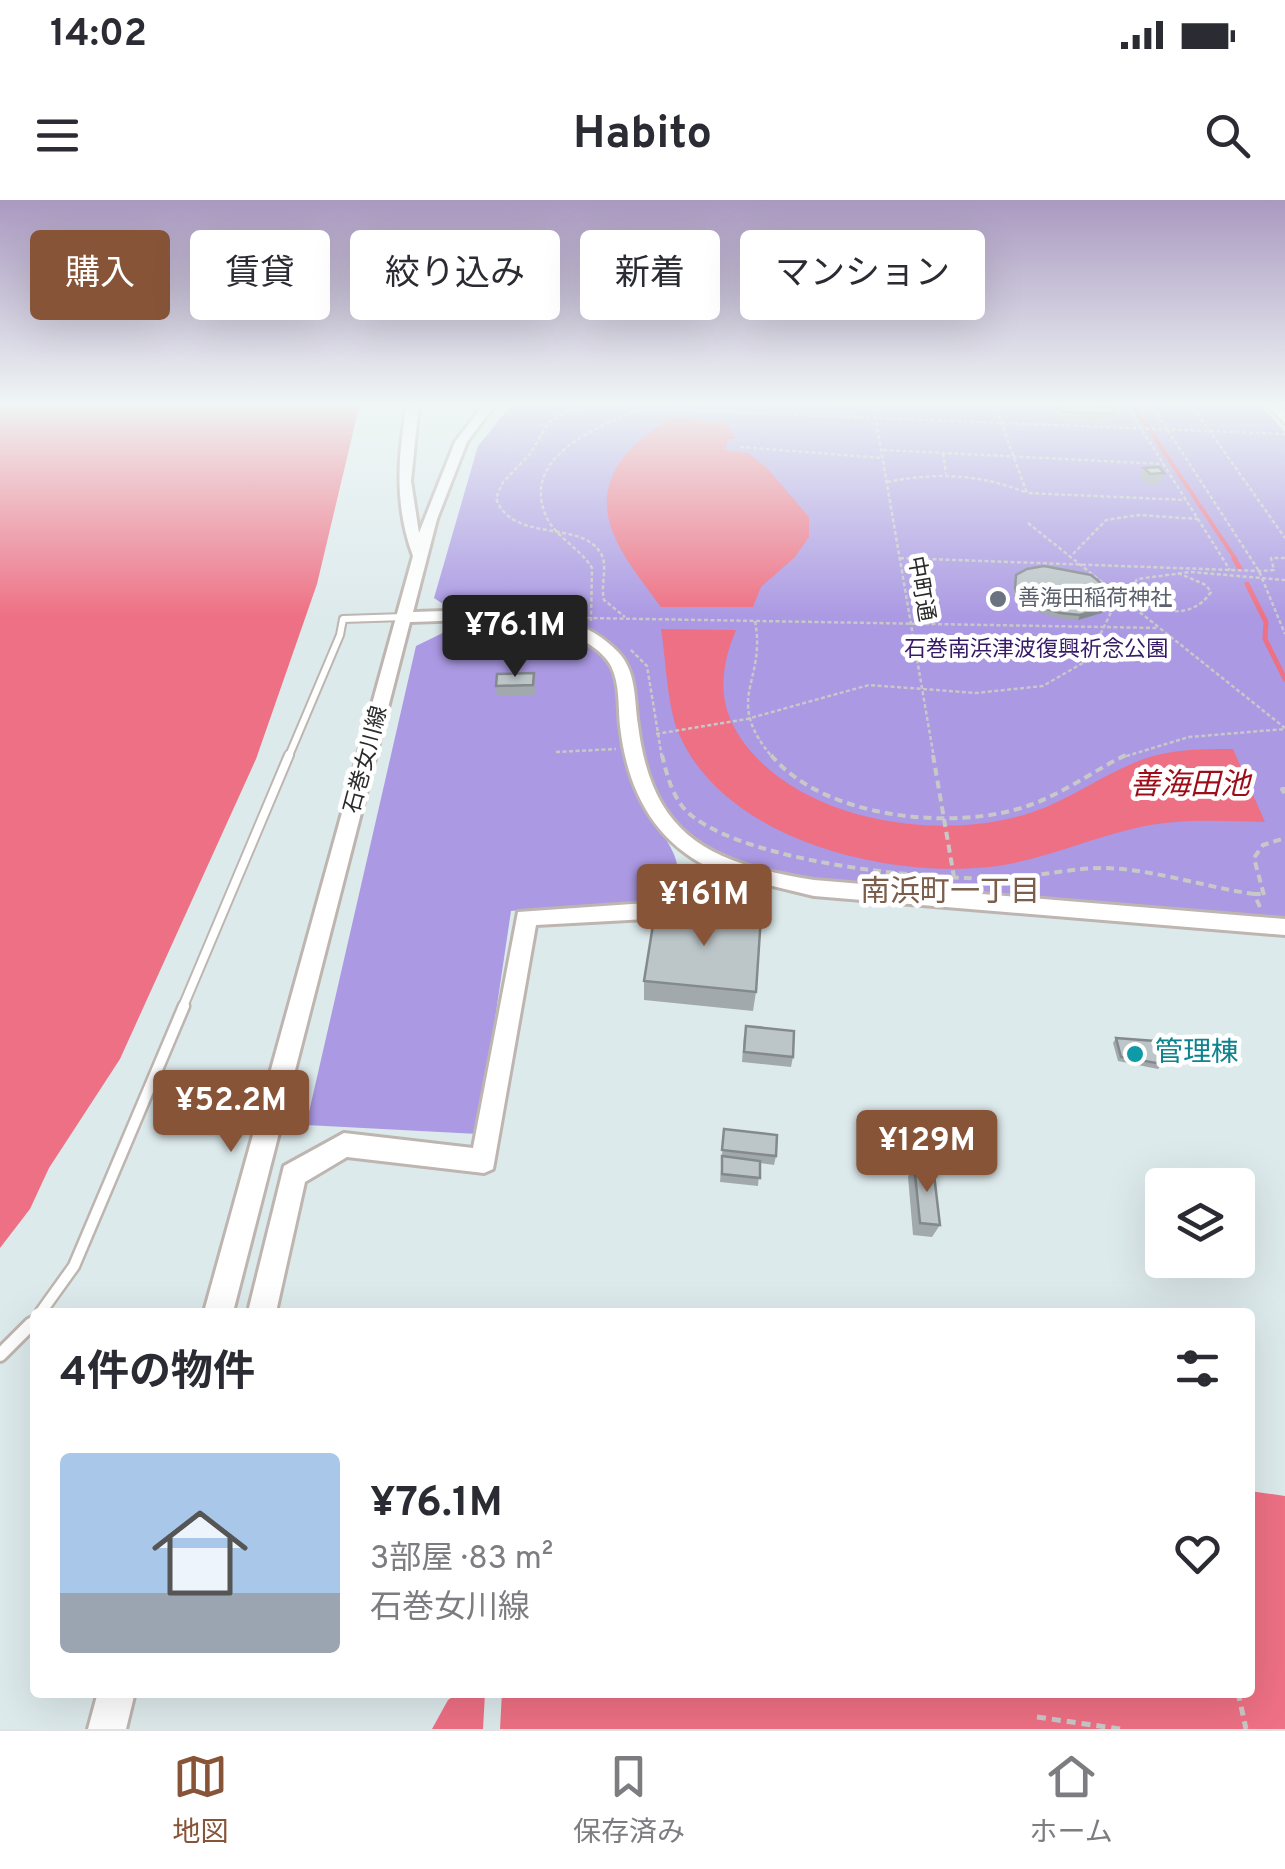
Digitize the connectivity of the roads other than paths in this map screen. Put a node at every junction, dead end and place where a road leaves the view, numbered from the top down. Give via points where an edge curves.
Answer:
1 (404, 474) edge
2 (446, 474) edge
3 (420, 556) junction
4 (406, 617) junction
5 (722, 868) junction
6 (1285, 928) edge
7 (43, 1308) edge
8 (219, 1308) edge
9 (263, 1308) edge
10 (30, 1325) edge
11 (0, 1355) edge
12 (115, 1698) edge
13 (107, 1729) edge

1 - 3 street via 403,499
2 - 3 street, 石巻女川線
3 - 4 street, 石巻女川線
4 - 5 street via 512,617 595,641 620,666 631,748 653,813 679,842
4 - 7 lane via 342,620 74,1266
4 - 8 street, 石巻女川線
5 - 6 street via 814,888 956,889
5 - 9 street via 647,911 526,918 484,1161 344,1145 294,1175
10 - 11 lane
12 - 13 street

